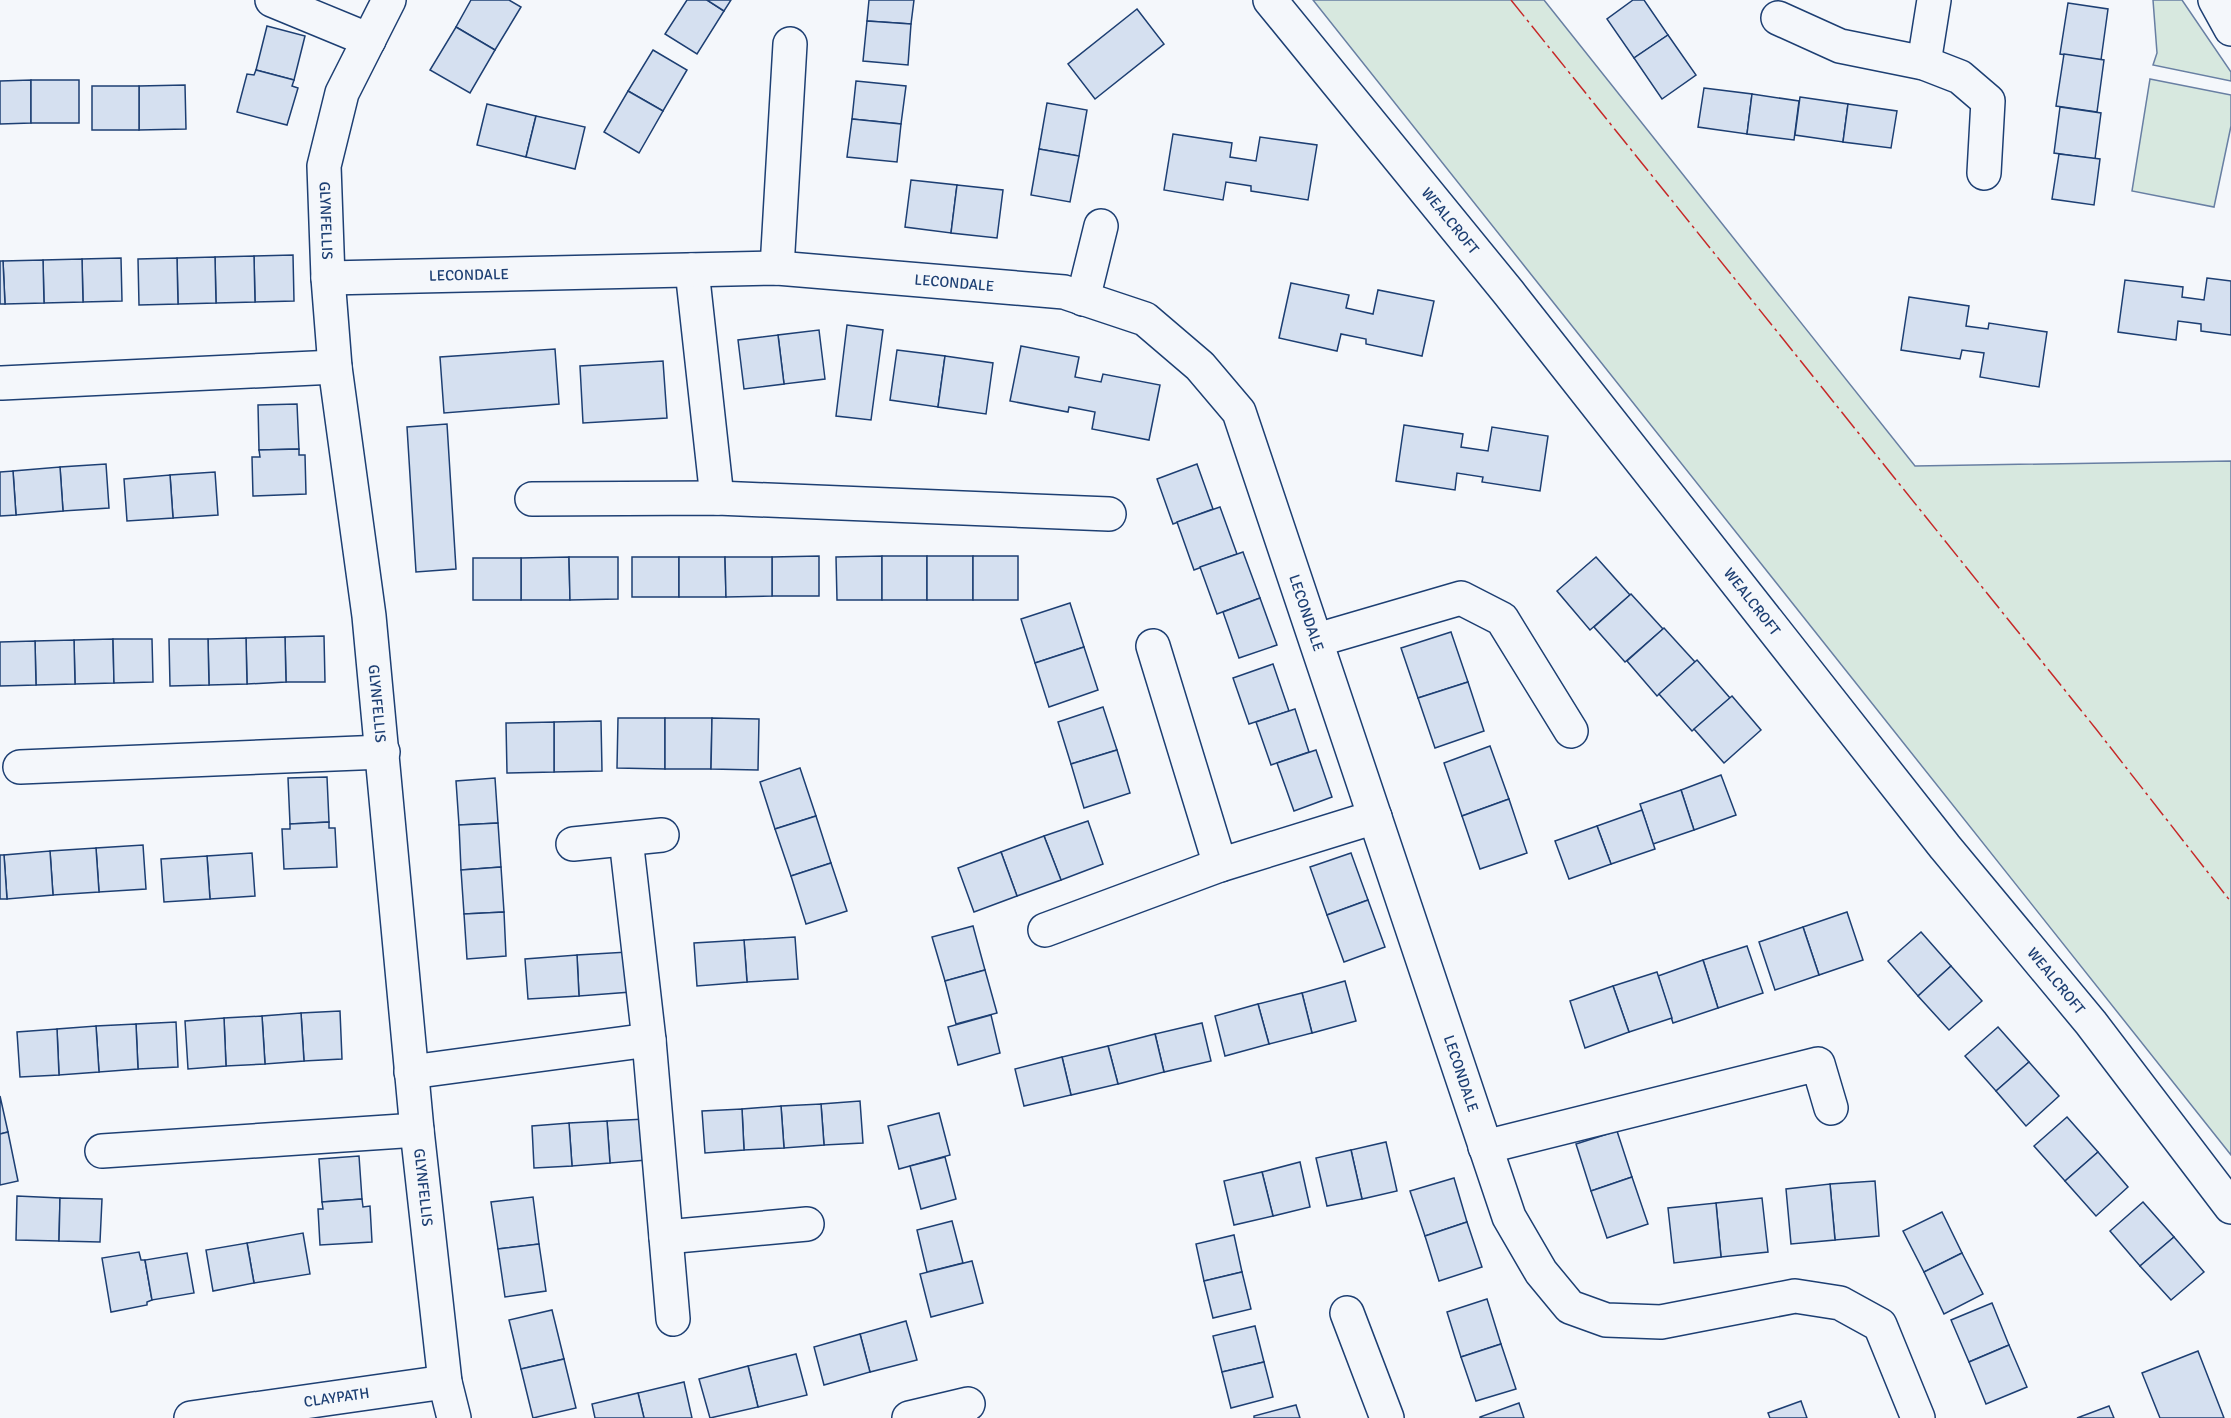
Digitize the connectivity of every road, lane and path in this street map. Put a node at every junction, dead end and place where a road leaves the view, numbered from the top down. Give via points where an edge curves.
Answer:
1 (272, 0) edge
2 (389, 0) edge
3 (1270, 0) edge
4 (1934, 0) edge
5 (2215, 0) edge
6 (1778, 18) dead end
7 (2231, 29) edge
8 (369, 40) junction
9 (790, 44) dead end
10 (1924, 63) junction
11 (1984, 173) dead end
12 (1101, 226) dead end
13 (777, 268) junction
14 (692, 270) junction
15 (328, 278) junction
16 (1083, 299) junction
17 (335, 366) junction
18 (2, 383) dead end
19 (717, 498) junction
20 (532, 499) dead end
21 (1109, 514) dead end
22 (1317, 640) junction
23 (1153, 646) dead end
24 (1571, 731) dead end
25 (383, 752) junction
26 (20, 767) dead end
27 (1375, 817) junction
28 (662, 835) dead end
29 (626, 839) junction
30 (573, 844) dead end
31 (1220, 865) junction
32 (1045, 930) dead end
33 (649, 1040) junction
34 (411, 1072) junction
35 (1831, 1108) dead end
36 (417, 1130) junction
37 (1485, 1147) junction
38 (102, 1151) dead end
39 (2231, 1207) edge
40 (807, 1224) dead end
41 (666, 1238) junction
42 (1347, 1312) dead end
43 (673, 1319) dead end
44 (446, 1382) junction
45 (968, 1404) dead end
46 (191, 1418) edge
47 (454, 1418) edge
48 (909, 1418) edge
49 (1387, 1418) edge
50 (1918, 1418) edge

1 - 8 street
2 - 8 street, GLYNFELLIS
3 - 39 street, WEALCROFT via 1509,293 1945,848 2091,1023
4 - 10 street
5 - 7 street
6 - 10 street via 1840,46
8 - 15 street, GLYNFELLIS via 342,93 324,166
9 - 13 street
10 - 11 street via 1960,77 1988,101
12 - 16 street
13 - 14 street, LECONDALE
13 - 16 street, LECONDALE via 1064,292
14 - 15 street, LECONDALE
14 - 19 street
15 - 17 street, GLYNFELLIS
16 - 22 street, LECONDALE via 1145,319 1200,366 1239,412
17 - 18 street
17 - 25 street, GLYNFELLIS
19 - 20 street
19 - 21 street
22 - 24 street via 1461,598 1502,619
22 - 27 street, LECONDALE
23 - 31 street
25 - 26 street
25 - 34 street, GLYNFELLIS
27 - 31 street
27 - 37 street, LECONDALE
28 - 29 street
29 - 30 street
29 - 33 street
31 - 32 street
33 - 34 street
33 - 41 street
34 - 36 street, GLYNFELLIS
35 - 37 street via 1818,1064
36 - 38 street
36 - 44 street, GLYNFELLIS
37 - 50 street, LECONDALE via 1509,1217 1541,1272 1570,1307 1606,1320 1661,1322 1795,1296 1840,1303 1880,1325
40 - 41 street
41 - 43 street
42 - 49 street
44 - 46 street, CLAYPATH
44 - 47 street, GLYNFELLIS
45 - 48 street

